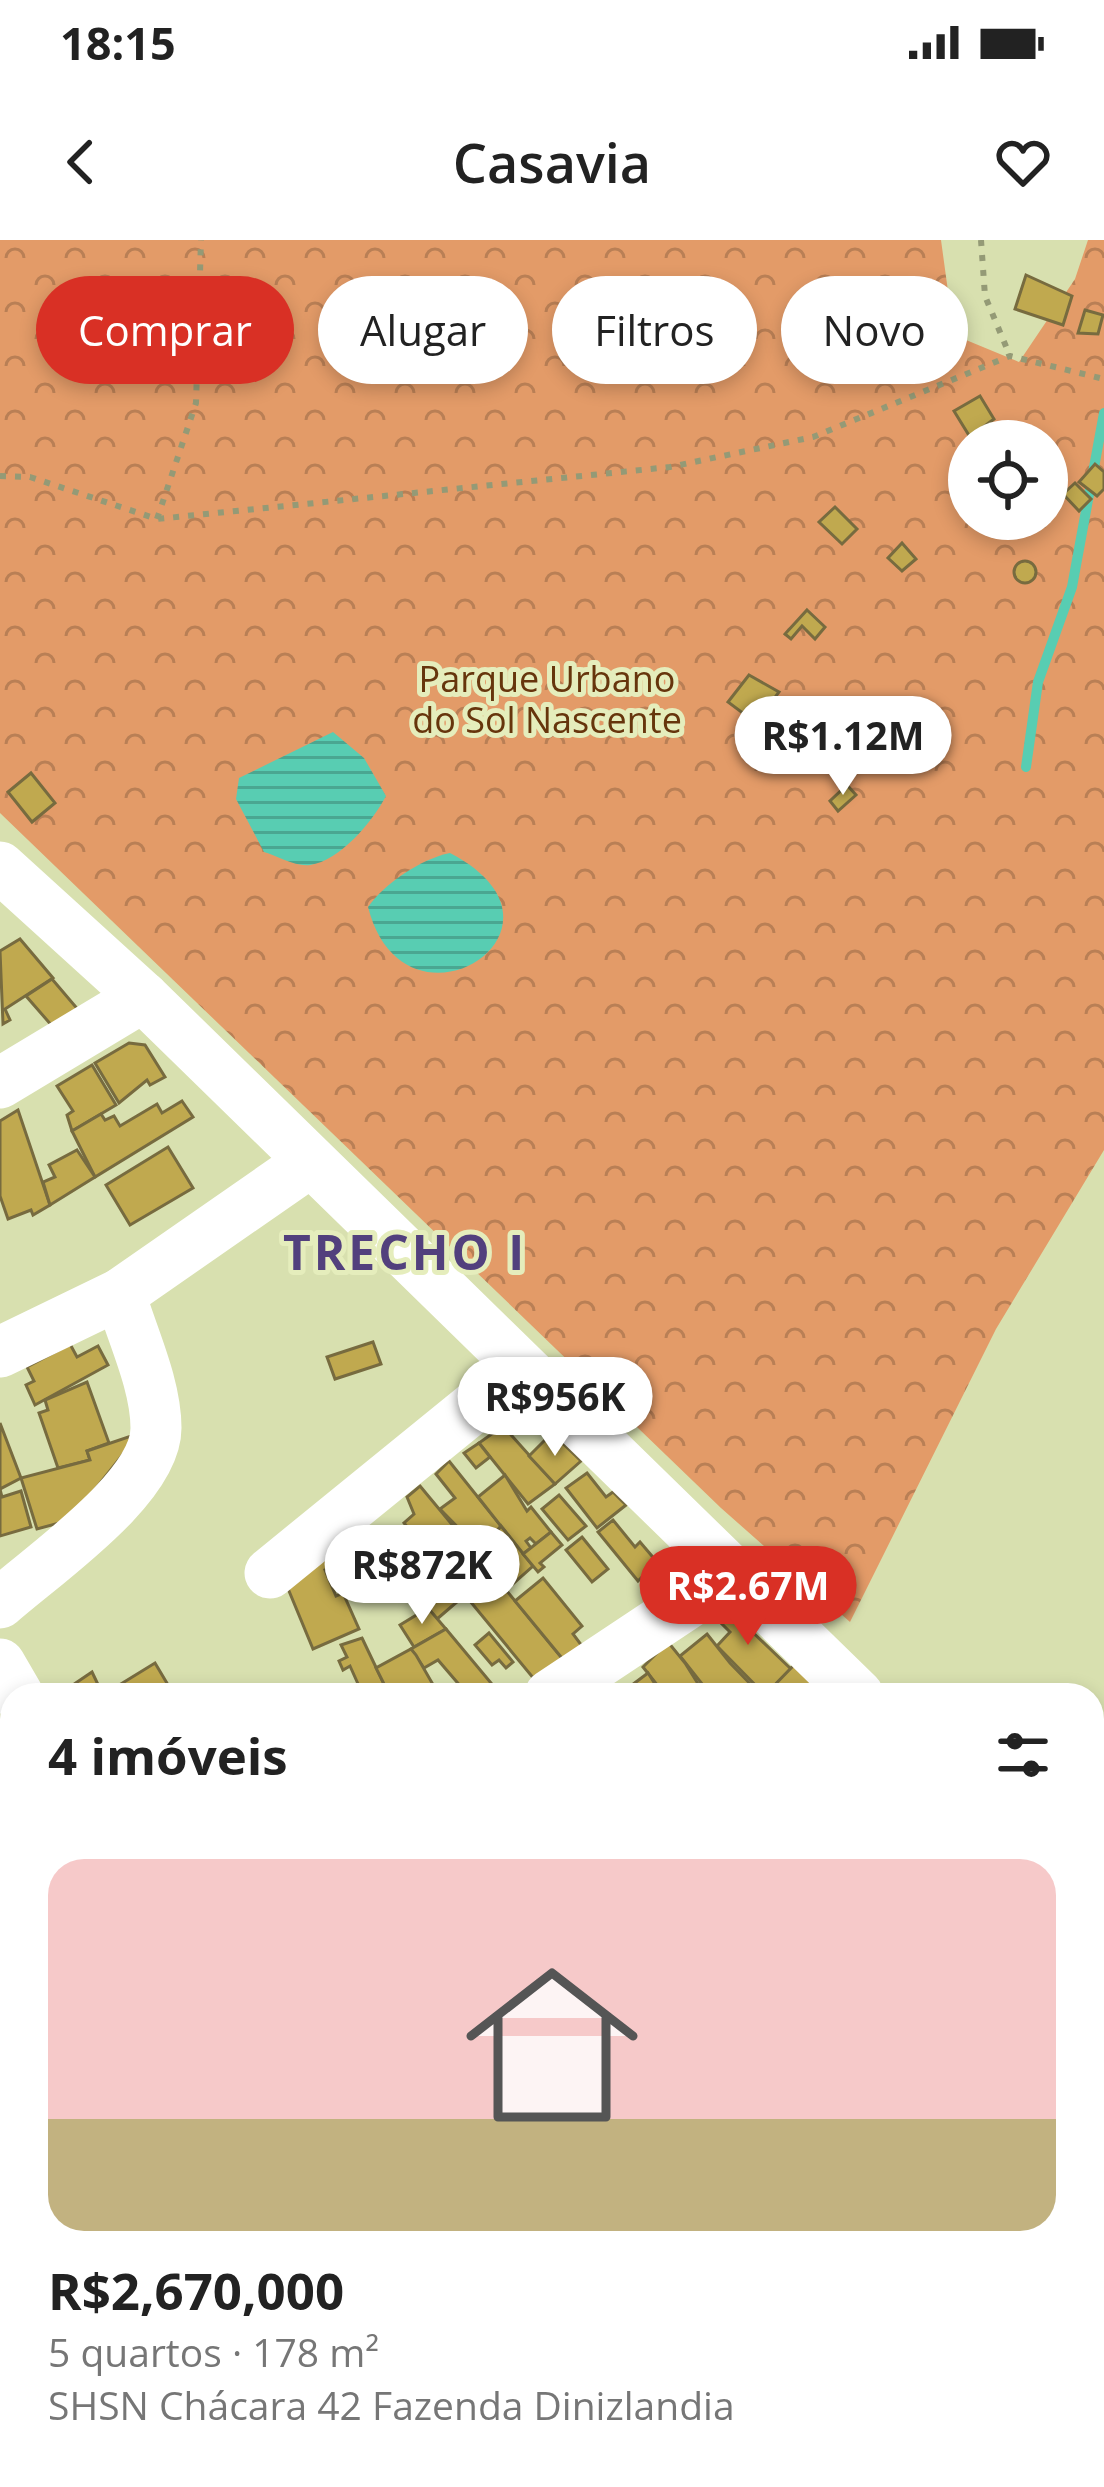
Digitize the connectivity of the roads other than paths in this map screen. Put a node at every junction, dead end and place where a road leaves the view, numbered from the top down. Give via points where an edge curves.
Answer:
1 (0, 867) edge
2 (143, 997) junction
3 (0, 1082) edge
4 (310, 1162) junction
5 (120, 1294) junction
6 (0, 1352) edge
7 (521, 1368) junction
8 (270, 1573) dead end
9 (732, 1574) junction
10 (0, 1603) edge
11 (568, 1683) edge
12 (845, 1683) edge

1 - 2 street
2 - 3 street
2 - 4 street
4 - 5 street
4 - 7 street
5 - 6 street
5 - 10 street via 155,1410 151,1456 134,1484
7 - 8 street
7 - 9 street
9 - 11 street
9 - 12 street

